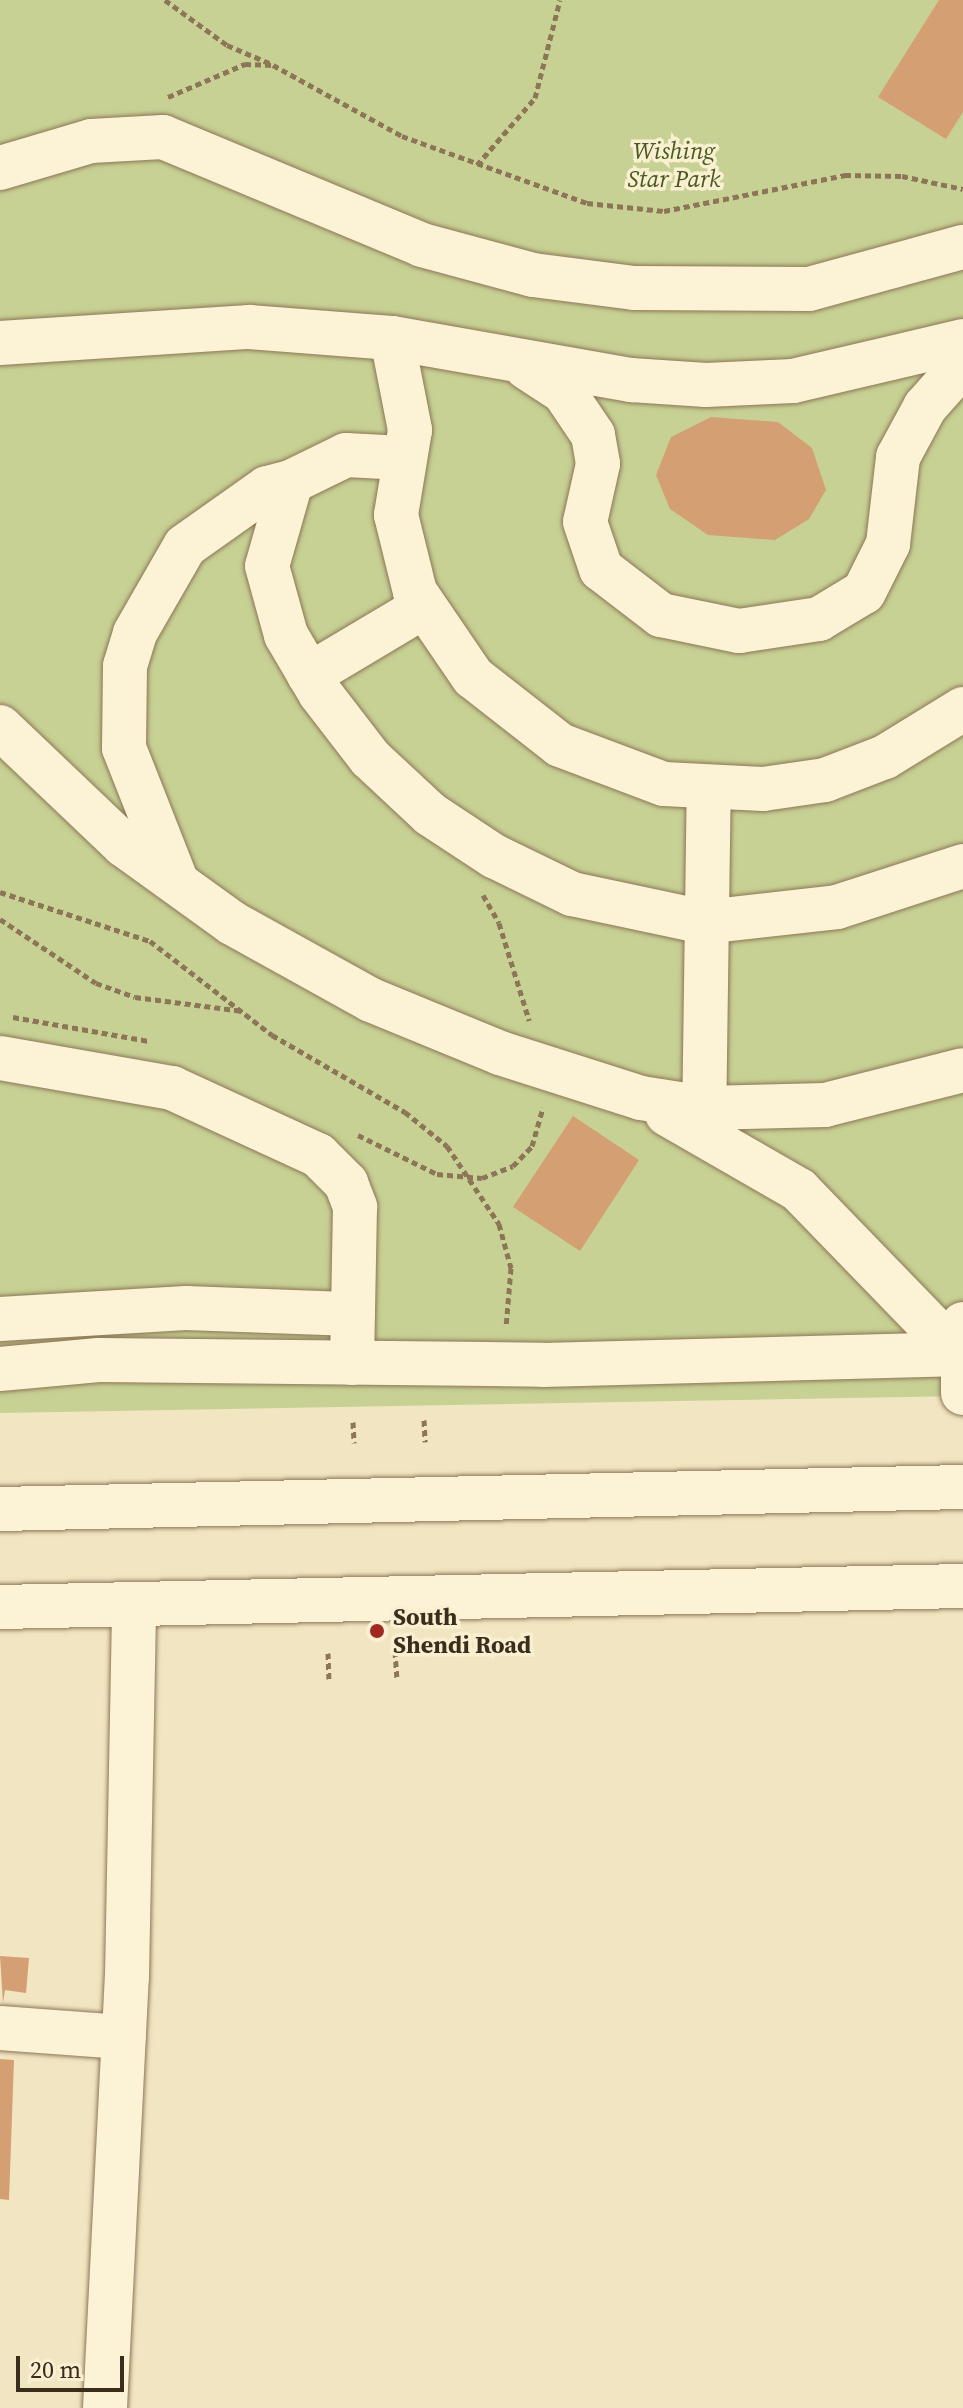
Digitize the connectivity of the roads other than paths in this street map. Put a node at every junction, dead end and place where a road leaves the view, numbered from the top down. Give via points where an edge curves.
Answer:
1 (0, 168) edge
2 (963, 247) edge
3 (392, 338) junction
4 (963, 341) edge
5 (0, 343) edge
6 (517, 361) junction
7 (963, 364) edge
8 (403, 458) junction
9 (291, 482) junction
10 (423, 607) junction
11 (309, 675) junction
12 (963, 709) edge
13 (0, 727) edge
14 (709, 790) junction
15 (963, 866) edge
16 (178, 886) junction
17 (704, 922) junction
18 (0, 1058) edge
19 (963, 1070) edge
20 (705, 1118) junction
21 (353, 1314) junction
22 (0, 1319) edge
23 (962, 1356) edge
24 (352, 1363) junction
25 (0, 1369) edge
26 (963, 1487) edge
27 (0, 1509) edge
28 (963, 1586) edge
29 (134, 1604) junction
30 (0, 1607) edge
31 (0, 2028) edge
32 (124, 2037) junction
33 (105, 2408) edge

1 - 2 street via 116,136 163,137 422,245 533,275 634,288 809,289
3 - 5 street via 249,327
3 - 6 street
3 - 8 street via 409,396
4 - 6 street via 870,367 720,385
6 - 7 street via 564,392 593,435 598,464 585,522 601,569 626,596 661,615 739,631 819,619 864,592 888,544 898,457 925,407
8 - 9 street via 346,455
8 - 10 street via 396,515
9 - 11 street via 267,566 272,600
9 - 16 street via 267,488 185,546 153,592 125,666 124,748
10 - 11 street
10 - 14 street via 473,677 560,745 617,770
11 - 17 street via 370,758 430,814 494,856 572,894
12 - 14 street via 885,757 825,780
13 - 16 street via 70,798
14 - 17 street
15 - 17 street via 837,907
16 - 20 street via 371,1000 554,1072
17 - 20 street
18 - 21 street via 172,1088 318,1155 346,1183 355,1207
19 - 20 street via 825,1105
20 - 23 street via 799,1190
21 - 22 street via 186,1308
21 - 24 street
23 - 24 street
24 - 25 street via 99,1360
26 - 27 street
28 - 29 street
29 - 30 street
29 - 32 street
31 - 32 street
32 - 33 street

